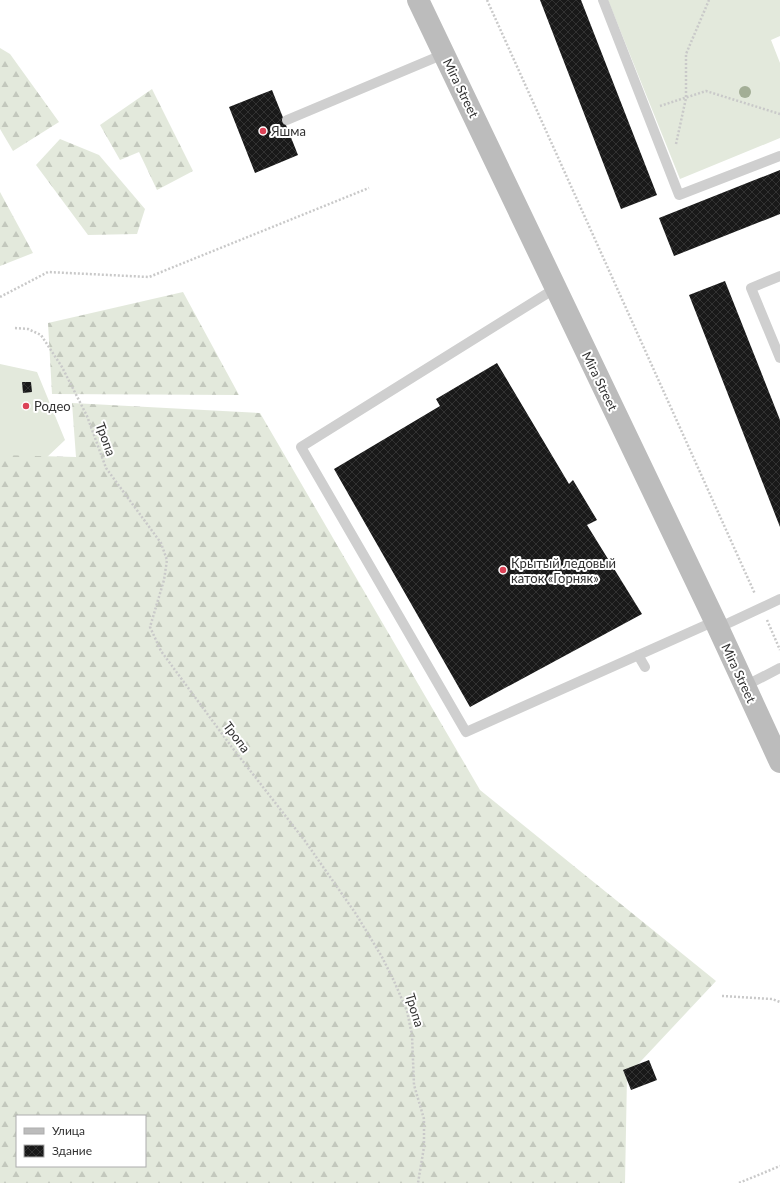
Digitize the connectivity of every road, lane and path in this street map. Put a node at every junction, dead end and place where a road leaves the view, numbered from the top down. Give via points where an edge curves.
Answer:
1 (418, 0) edge
2 (487, 0) edge
3 (603, 0) edge
4 (709, 0) edge
5 (444, 54) junction
6 (686, 98) junction
7 (670, 103) dead end
8 (780, 114) edge
9 (287, 120) dead end
10 (780, 156) edge
11 (670, 172) junction
12 (369, 188) dead end
13 (780, 276) edge
14 (556, 288) junction
15 (0, 297) edge
16 (15, 328) dead end
17 (780, 358) edge
18 (780, 599) edge
19 (761, 608) junction
20 (716, 624) junction
21 (780, 650) edge
22 (638, 655) junction
23 (645, 668) dead end
24 (780, 668) edge
25 (745, 686) junction
26 (780, 762) edge
27 (722, 996) dead end
28 (780, 1002) edge
29 (780, 1166) edge
30 (418, 1183) edge
31 (739, 1183) edge

1 - 5 main road, Mira Street
2 - 19 path
3 - 11 lane
4 - 6 path via 686,54
5 - 9 lane
5 - 14 main road, Mira Street
6 - 7 path
6 - 8 path via 706,91
6 - 11 path
10 - 11 lane via 679,195
12 - 15 path via 149,277 48,272
13 - 17 lane via 751,288
14 - 20 main road, Mira Street
14 - 22 lane via 492,323 301,447 466,732
16 - 30 path, Тропа via 28,329 41,335 54,354 87,416 106,468 161,543 167,560 164,580 150,627 161,651 305,841 356,914 394,982 408,1017 412,1035 414,1085 424,1119 424,1147
18 - 19 lane
19 - 20 lane
19 - 21 path
20 - 22 lane
20 - 25 main road, Mira Street
22 - 23 lane
24 - 25 lane
25 - 26 main road, Mira Street
27 - 28 path via 772,999
29 - 31 path

